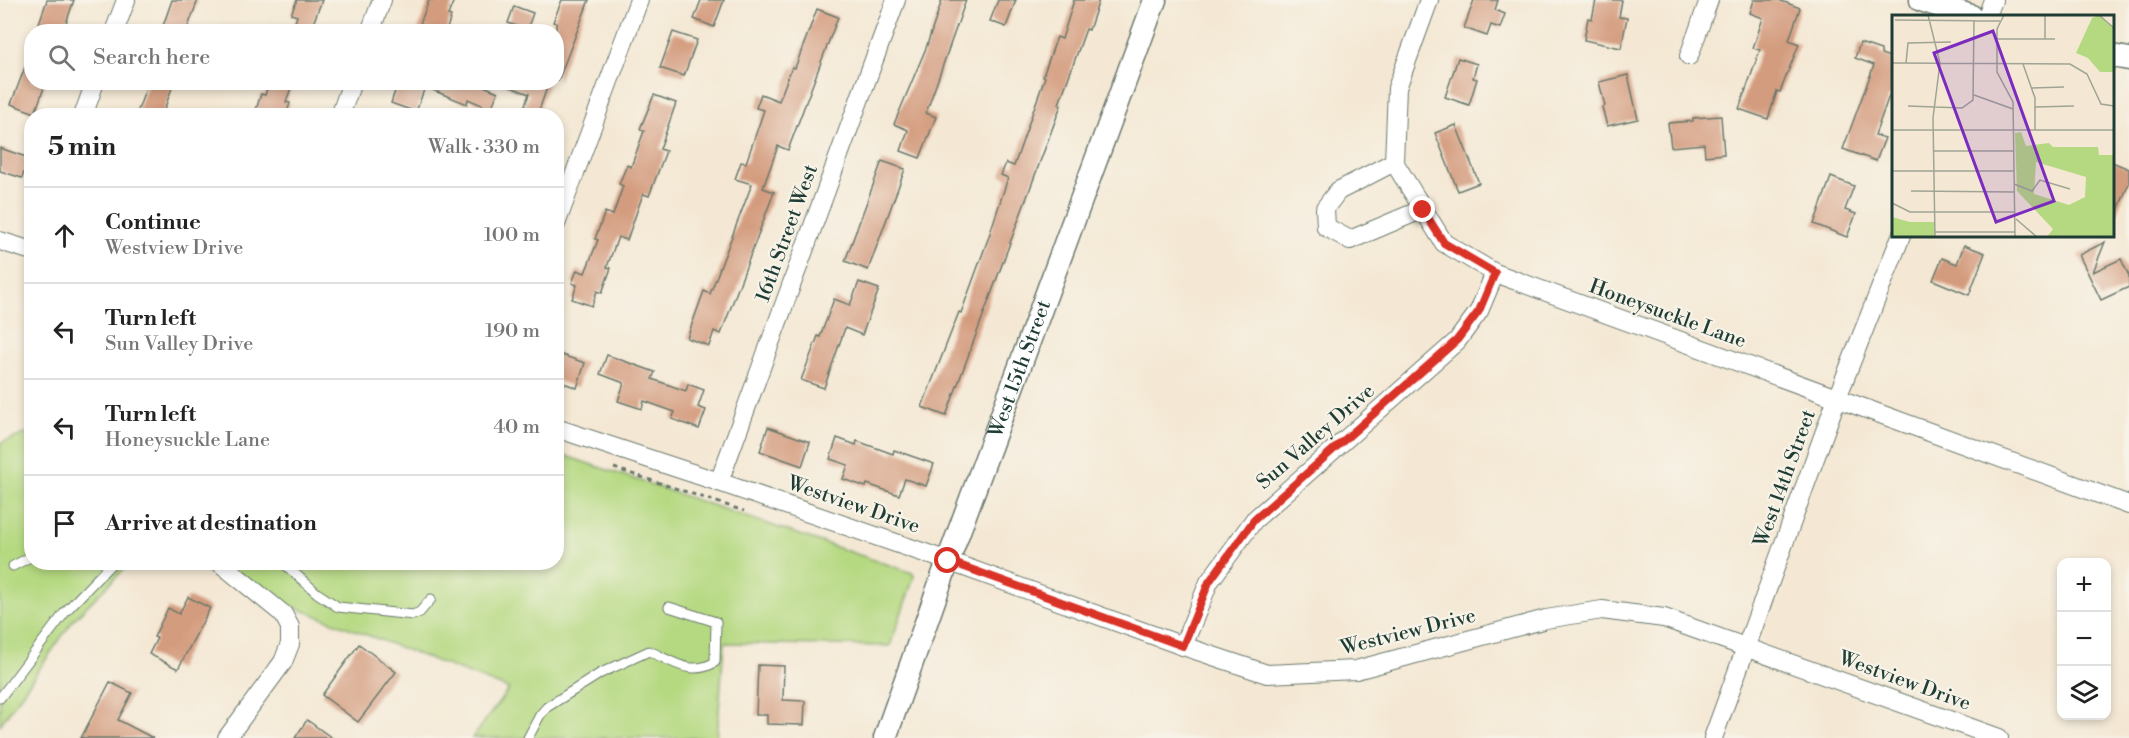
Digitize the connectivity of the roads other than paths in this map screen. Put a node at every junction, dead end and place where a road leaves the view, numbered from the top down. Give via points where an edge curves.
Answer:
1 (126, 0) edge
2 (382, 0) edge
3 (639, 0) edge
4 (896, 0) edge
5 (1155, 0) edge
6 (1430, 0) edge
7 (1709, 0) edge
8 (1920, 0) edge
9 (1993, 0) edge
10 (1968, 15) edge
11 (1987, 15) edge
12 (117, 24) edge
13 (373, 24) edge
14 (1689, 56) dead end
15 (2114, 56) edge
16 (2129, 59) edge
17 (92, 90) edge
18 (349, 90) edge
19 (86, 108) edge
20 (343, 108) edge
21 (1394, 162) junction
22 (564, 202) edge
23 (1423, 210) junction
24 (1901, 237) edge
25 (0, 241) edge
26 (24, 248) edge
27 (1495, 273) junction
28 (1837, 398) junction
29 (564, 431) edge
30 (719, 482) junction
31 (2129, 505) edge
32 (24, 561) edge
33 (948, 561) junction
34 (13, 567) dead end
35 (105, 570) edge
36 (229, 570) edge
37 (291, 570) edge
38 (431, 599) dead end
39 (669, 607) dead end
40 (1183, 646) junction
41 (1747, 646) junction
42 (0, 698) edge
43 (227, 738) edge
44 (528, 738) edge
45 (885, 738) edge
46 (1713, 738) edge
47 (1999, 738) edge

1 - 12 street
2 - 13 street
3 - 22 street
4 - 30 street, 16th Street West
5 - 33 street, West 15th Street
6 - 21 street via 1397,88
7 - 14 street
8 - 10 street
9 - 11 street
15 - 16 street
17 - 19 street
18 - 20 street
21 - 23 street, Honeysuckle Lane
21 - 23 street via 1338,191 1325,208 1326,227 1350,240
23 - 27 street, Honeysuckle Lane via 1444,243
24 - 28 street, West 14th Street
25 - 26 street
27 - 28 street, Honeysuckle Lane
27 - 40 street, Sun Valley Drive via 1479,311 1457,340 1254,520 1209,582
28 - 31 street, Honeysuckle Lane
28 - 41 street, West 14th Street
29 - 30 street, Westview Drive
30 - 33 street, Westview Drive
32 - 34 lane
33 - 40 street, Westview Drive
33 - 45 street, West 15th Street
35 - 42 lane via 66,612
36 - 43 street via 283,614 290,627 290,644 284,662
37 - 38 lane via 338,607 413,615
39 - 44 lane via 716,622 715,662 698,670 649,651 621,662 547,706
40 - 41 street, Westview Drive via 1267,674 1356,670 1546,619 1602,610 1664,618
41 - 46 street, West 14th Street
41 - 47 street, Westview Drive

